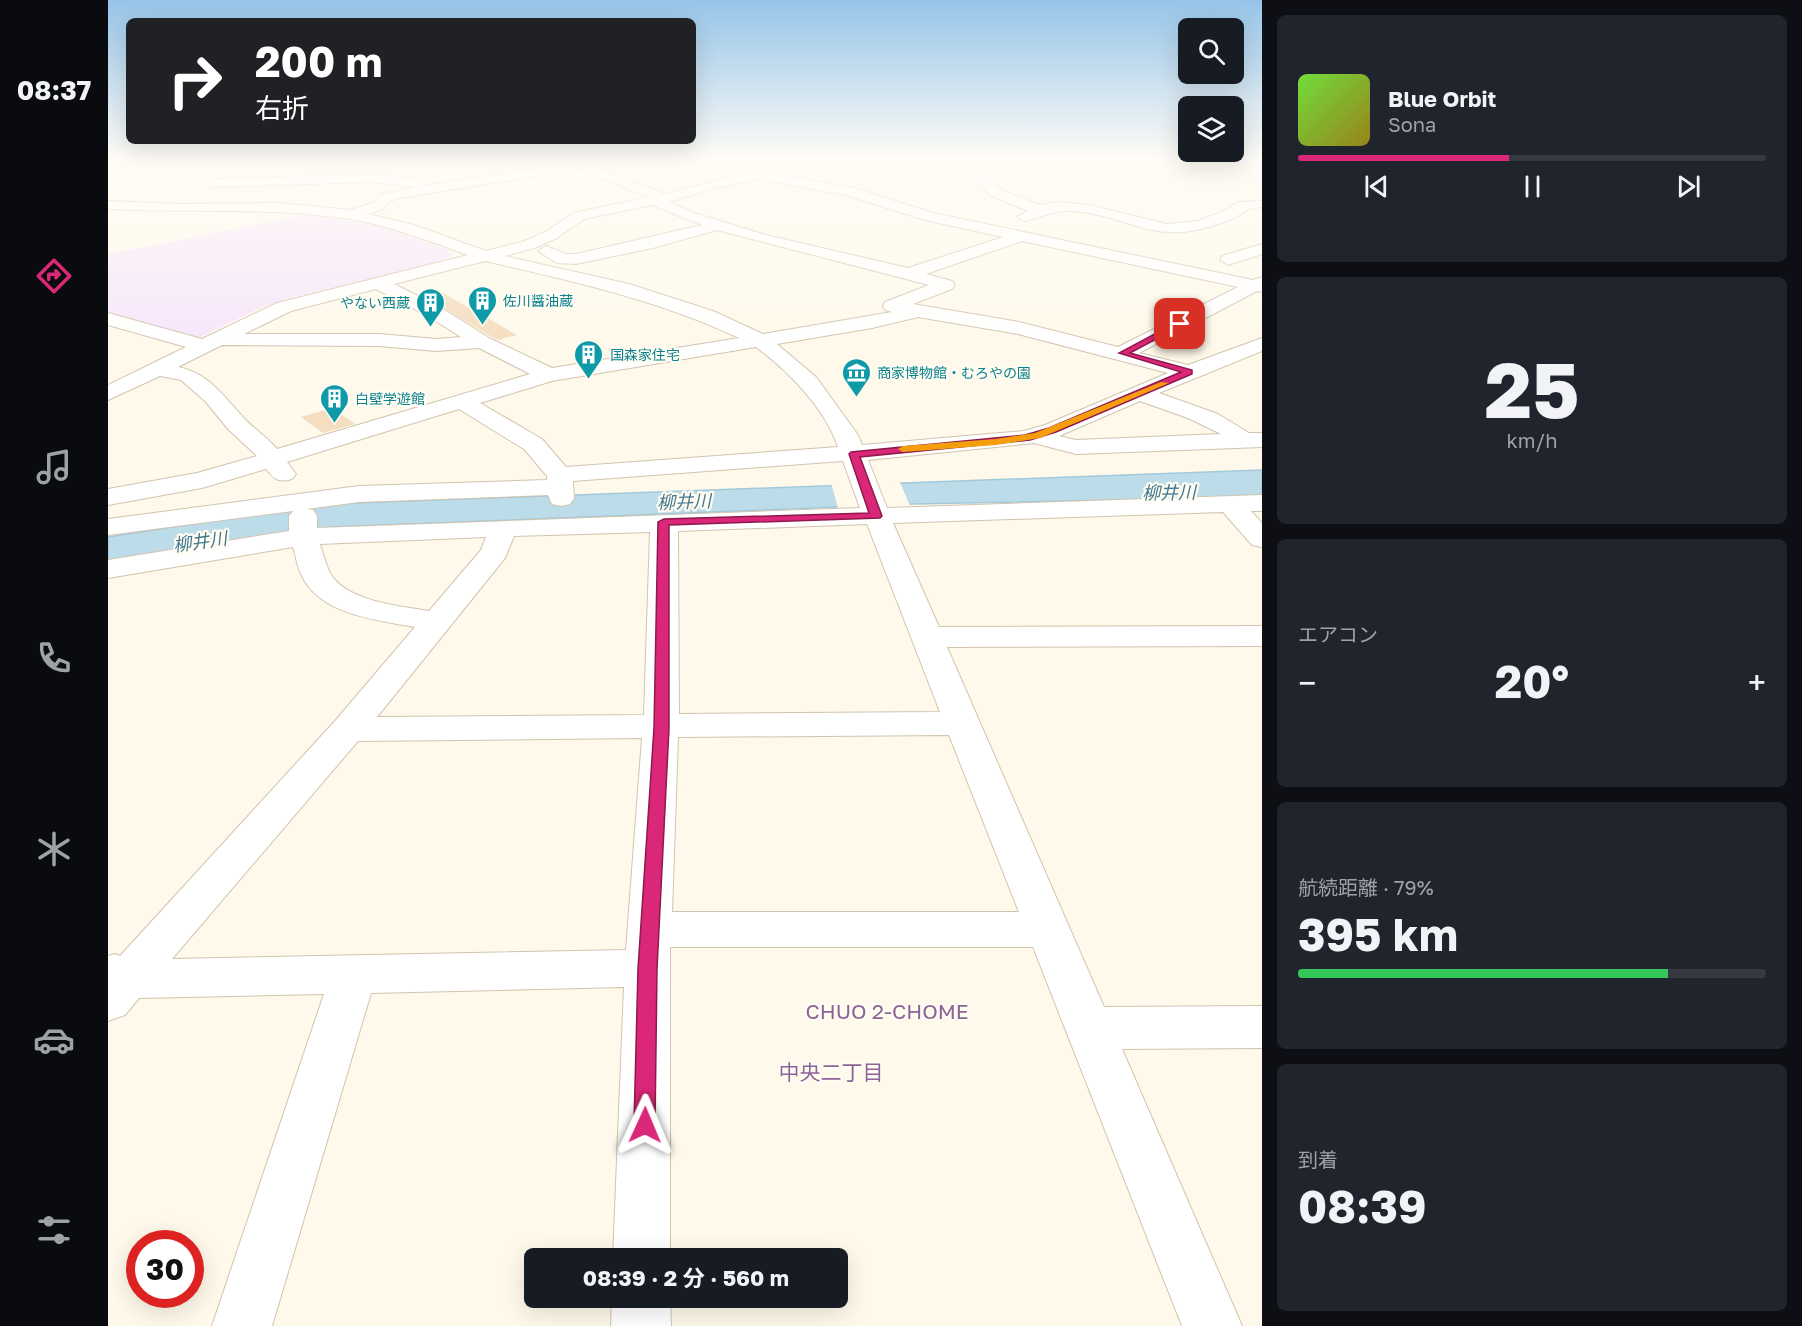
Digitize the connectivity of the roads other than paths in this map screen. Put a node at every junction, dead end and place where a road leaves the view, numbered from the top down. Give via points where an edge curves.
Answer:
1 (377, 221) edge
2 (571, 221) edge
3 (705, 221) edge
4 (951, 221) edge
5 (1013, 221) edge
6 (1137, 221) edge
7 (1211, 221) edge
8 (716, 226) junction
9 (988, 229) junction
10 (1021, 236) junction
11 (531, 244) junction
12 (1262, 249) edge
13 (485, 256) junction
14 (1228, 260) dead end
15 (911, 273) junction
16 (378, 283) junction
17 (1260, 284) edge
18 (918, 312) junction
19 (108, 319) edge
20 (758, 339) junction
21 (482, 342) junction
22 (211, 343) junction
23 (1262, 344) edge
24 (1123, 353) junction
25 (157, 369) junction
26 (1189, 372) junction
27 (549, 375) junction
28 (108, 393) edge
29 (1142, 394) junction
30 (461, 401) junction
31 (1037, 436) junction
32 (1256, 449) edge
33 (271, 459) junction
34 (561, 485) junction
35 (866, 488) junction
36 (108, 496) edge
37 (303, 502) junction
38 (1262, 503) edge
39 (1230, 504) junction
40 (664, 522) junction
41 (559, 524) junction
42 (108, 527) edge
43 (503, 528) junction
44 (303, 535) junction
45 (1262, 539) edge
46 (108, 569) edge
47 (436, 622) junction
48 (1262, 636) edge
49 (926, 637) junction
50 (962, 723) junction
51 (661, 728) junction
52 (348, 729) junction
53 (1046, 930) junction
54 (649, 949) junction
55 (354, 974) junction
56 (115, 983) edge
57 (1262, 1027) edge
58 (1087, 1029) junction
59 (642, 1248) edge
60 (642, 1308) edge
61 (242, 1326) edge
62 (641, 1326) edge
63 (1212, 1326) edge

1 - 13 street via 409,228
2 - 11 street via 528,232 524,239
3 - 8 street
4 - 9 street
5 - 9 street
6 - 7 street via 1170,229
8 - 11 street via 576,259 563,258
8 - 15 street
9 - 10 street
10 - 15 street
10 - 17 street
11 - 13 street
12 - 14 street
13 - 16 street
13 - 20 street via 672,303
15 - 18 street via 946,285 892,306
16 - 21 street
16 - 22 street via 284,307
17 - 24 street
18 - 20 street
18 - 24 street via 997,324
19 - 22 street
20 - 27 street
20 - 35 street via 785,358 808,382 846,435
21 - 22 street
21 - 27 street
22 - 25 street
23 - 26 street
24 - 26 street
25 - 28 street
25 - 33 street via 188,375 214,397
26 - 29 street
27 - 30 street
29 - 31 street
29 - 32 street via 1208,418
30 - 33 street
30 - 34 street via 533,444
31 - 32 street via 1076,447
31 - 35 street via 996,442
33 - 36 street via 202,480
33 - 37 street
34 - 35 street via 648,466
34 - 37 street via 359,494
34 - 41 street
35 - 39 street
35 - 40 street
35 - 49 street
37 - 42 street
37 - 44 street
38 - 39 street
39 - 45 street
40 - 41 street
40 - 51 street
41 - 43 street
43 - 44 street
43 - 47 street via 495,552
44 - 46 street
44 - 47 street via 316,575 337,598
47 - 52 street
48 - 49 street
49 - 50 street
50 - 51 street
50 - 53 street
51 - 52 street
51 - 54 street
52 - 56 street
53 - 54 street
53 - 58 street
54 - 55 street
54 - 59 street
55 - 56 street
55 - 61 street
57 - 58 street
58 - 63 street
60 - 62 street

